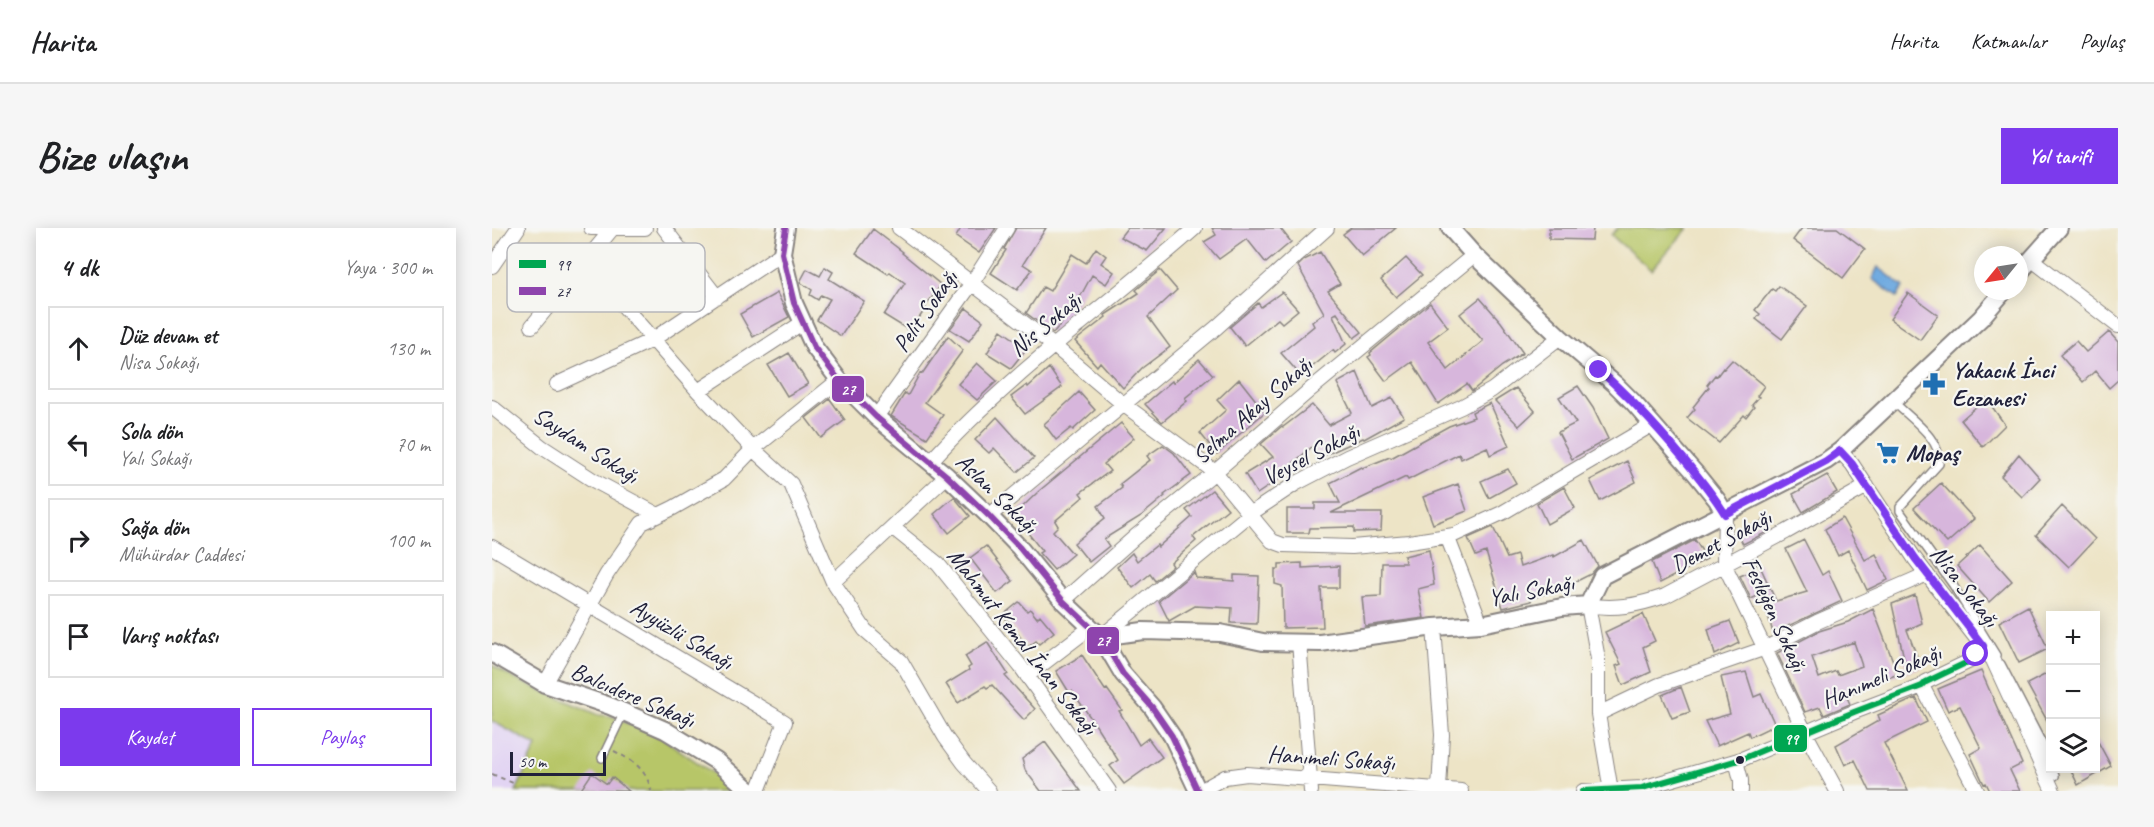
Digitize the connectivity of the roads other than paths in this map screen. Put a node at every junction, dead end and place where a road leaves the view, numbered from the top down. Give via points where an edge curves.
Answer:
1 (518, 228) edge
2 (591, 228) edge
3 (645, 228) edge
4 (664, 228) edge
5 (786, 228) edge
6 (899, 228) edge
7 (1007, 228) edge
8 (1327, 228) edge
9 (1449, 228) edge
10 (2059, 228) edge
11 (612, 229) edge
12 (1191, 229) edge
13 (508, 243) edge
14 (601, 243) edge
15 (676, 243) edge
16 (507, 244) edge
17 (782, 253) junction
18 (1474, 255) junction
19 (2031, 259) junction
20 (2028, 262) edge
21 (492, 266) edge
22 (705, 281) edge
23 (972, 283) junction
24 (717, 297) junction
25 (1996, 300) edge
26 (705, 305) edge
27 (544, 312) edge
28 (628, 312) edge
29 (694, 312) edge
30 (802, 323) junction
31 (532, 326) dead end
32 (2118, 326) edge
33 (1560, 338) junction
34 (652, 340) junction
35 (1053, 345) junction
36 (839, 380) junction
37 (557, 384) dead end
38 (698, 391) junction
39 (1893, 401) junction
40 (1124, 404) junction
41 (492, 407) edge
42 (876, 417) junction
43 (1653, 424) junction
44 (753, 449) junction
45 (1840, 451) junction
46 (930, 462) junction
47 (1215, 472) junction
48 (947, 476) junction
49 (1867, 486) junction
50 (1250, 514) junction
51 (1725, 514) junction
52 (658, 515) junction
53 (988, 516) junction
54 (892, 527) junction
55 (1447, 536) junction
56 (492, 547) edge
57 (1724, 564) junction
58 (1927, 574) junction
59 (833, 582) junction
60 (1063, 601) junction
61 (589, 605) junction
62 (1588, 605) junction
63 (1481, 624) junction
64 (1434, 627) junction
65 (1096, 632) junction
66 (1299, 642) junction
67 (1983, 646) junction
68 (1766, 648) junction
69 (492, 652) edge
70 (1027, 676) junction
71 (545, 684) junction
72 (1922, 686) junction
73 (624, 712) junction
74 (1598, 714) junction
75 (1806, 734) junction
76 (2046, 754) edge
77 (602, 758) dead end
78 (1736, 761) junction
79 (2054, 773) edge
80 (2055, 776) dead end
81 (1310, 785) edge
82 (1439, 789) junction
83 (1611, 790) edge
84 (750, 791) edge
85 (758, 791) edge
86 (989, 791) edge
87 (1109, 791) edge
88 (1199, 791) edge
89 (1461, 791) edge
90 (1583, 791) edge
91 (1741, 791) edge
92 (1837, 791) edge
93 (1977, 791) edge
94 (2053, 791) edge

1 - 13 street
2 - 11 street
3 - 11 street
4 - 15 street
5 - 17 street, Aslan Sokağı
6 - 23 street
7 - 23 street, Pelit Sokağı
8 - 40 street
9 - 18 street
10 - 19 street
11 - 14 street
12 - 35 street, Nis Sokağı via 1152,266
16 - 21 street
17 - 24 street
17 - 30 street, Aslan Sokağı
18 - 33 street
18 - 47 street, Selma Akay Sokağı
19 - 20 street
19 - 32 street
22 - 24 street
23 - 35 street
23 - 42 street, Pelit Sokağı
24 - 26 street
25 - 39 street, Yalı Sokağı
27 - 31 street
28 - 34 street
29 - 34 street
30 - 36 street, Aslan Sokağı via 814,347
30 - 38 street
33 - 43 street via 1615,384
33 - 50 street, Veysel Sokağı via 1492,390 1347,457 1295,484
34 - 37 street
34 - 38 street
35 - 40 street
35 - 46 street, Nis Sokağı via 959,430
36 - 42 street, Aslan Sokağı
36 - 44 street
38 - 44 street
39 - 45 street, Yalı Sokağı
39 - 76 lane via 1923,430 1940,457 1939,464 1900,511 1982,631
40 - 47 street
40 - 53 street
41 - 52 street, Saydam Sokağı via 542,447
42 - 46 street, Aslan Sokağı
43 - 51 street
43 - 55 street via 1502,513
44 - 52 street via 724,478
44 - 59 street via 791,484
45 - 49 street, Nisa Sokağı
45 - 51 street, Yalı Sokağı
46 - 48 street, Aslan Sokağı
47 - 50 street
47 - 60 street, Selma Akay Sokağı
48 - 53 street, Aslan Sokağı
48 - 54 street
49 - 57 street, Demet Sokağı
49 - 58 street, Nisa Sokağı
50 - 55 street via 1272,541 1283,545 1352,547
50 - 65 street, Veysel Sokağı
51 - 57 street, Fesleğen Sokağı
51 - 62 street, Yalı Sokağı via 1602,576
52 - 61 street via 642,523
53 - 60 street, Aslan Sokağı
54 - 59 street
54 - 70 street, Mahmut Kemal İnan Sokağı via 938,564
55 - 63 street
56 - 61 street, Ayyüzlü Sokağı
57 - 62 street, Demet Sokağı via 1646,603 1605,608
57 - 68 street, Fesleğen Sokağı
58 - 67 street, Nisa Sokağı
58 - 68 street
59 - 86 street via 865,630 901,661 945,737
60 - 65 street, Aslan Sokağı
61 - 71 street
61 - 85 street, Ayyüzlü Sokağı via 785,722
62 - 63 street, Yalı Sokağı
62 - 74 street via 1598,659
63 - 64 street, Yalı Sokağı
64 - 66 street, Yalı Sokağı via 1320,643
64 - 82 street via 1442,735
65 - 66 street, Yalı Sokağı via 1220,633 1263,642
65 - 70 street, Veysel Sokağı
65 - 88 street, Aslan Sokağı via 1172,736
66 - 81 street
67 - 72 street, Hanımeli Sokağı via 1972,660
67 - 94 street, Nisa Sokağı
68 - 74 street via 1659,685
68 - 75 street, Fesleğen Sokağı
69 - 71 street, Balcıdere Sokağı
70 - 87 street, Mahmut Kemal İnan Sokağı
71 - 73 street, Balcıdere Sokağı
72 - 75 street, Hanımeli Sokağı
72 - 93 street
73 - 77 lane
73 - 84 street, Balcıdere Sokağı via 665,730 716,760
74 - 83 street
75 - 78 street, Hanımeli Sokağı
75 - 92 street, Fesleğen Sokağı
78 - 83 street, Hanımeli Sokağı via 1642,788
78 - 91 street
79 - 80 lane
81 - 82 street, Hanımeli Sokağı
81 - 88 street, Hanımeli Sokağı via 1247,774 1225,777
82 - 89 street, Hanımeli Sokağı
83 - 90 street, Hanımeli Sokağı

